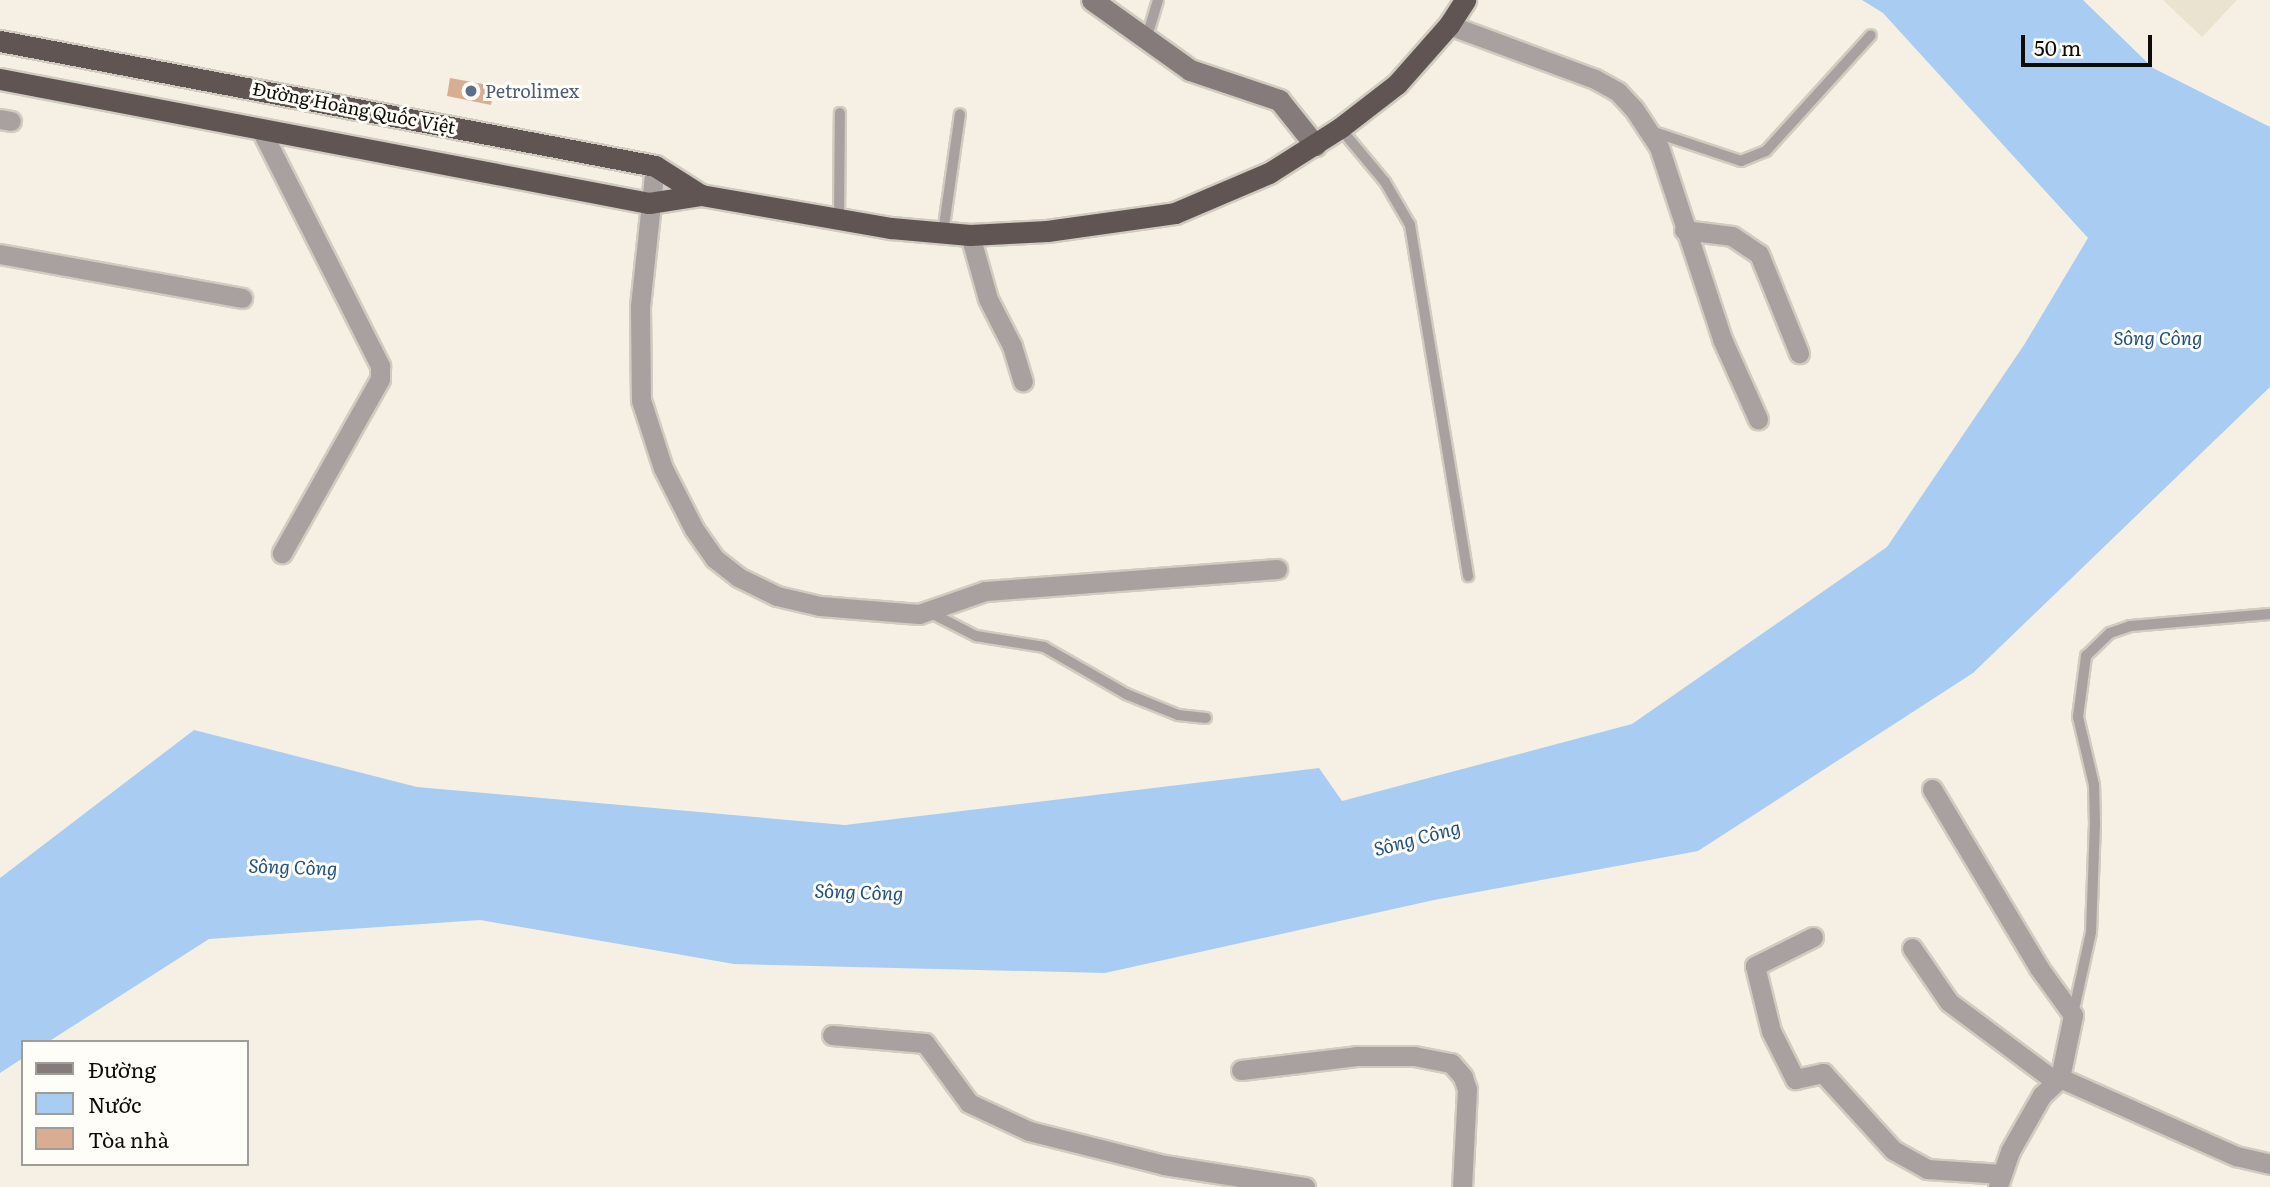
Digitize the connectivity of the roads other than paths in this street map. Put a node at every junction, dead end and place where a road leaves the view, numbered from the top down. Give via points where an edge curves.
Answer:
1 (1092, 0) edge
2 (1158, 0) edge
3 (1465, 0) edge
4 (1449, 25) junction
5 (1871, 35) dead end
6 (0, 41) edge
7 (1146, 41) junction
8 (0, 79) edge
9 (840, 113) dead end
10 (960, 114) dead end
11 (260, 128) junction
12 (1340, 128) junction
13 (1650, 130) junction
14 (1315, 145) junction
15 (655, 166) junction
16 (701, 195) junction
17 (649, 203) junction
18 (839, 222) junction
19 (1685, 230) junction
20 (943, 233) junction
21 (970, 234) junction
22 (0, 254) edge
23 (242, 298) dead end
24 (1799, 353) dead end
25 (1023, 381) dead end
26 (1758, 419) dead end
27 (282, 553) dead end
28 (1278, 569) dead end
29 (1468, 576) dead end
30 (929, 611) junction
31 (2270, 614) edge
32 (1206, 718) dead end
33 (1932, 789) dead end
34 (1813, 937) dead end
35 (1912, 948) dead end
36 (2073, 1015) junction
37 (832, 1035) dead end
38 (1241, 1070) dead end
39 (2057, 1079) junction
40 (2270, 1164) edge
41 (2000, 1180) edge
42 (1305, 1187) edge
43 (1462, 1187) edge

1 - 7 main road
2 - 7 lane
3 - 4 highway, Đường Hoàng Quốc Việt
4 - 12 highway, Đường Hoàng Quốc Việt via 1397,84
4 - 13 street via 1595,79 1618,92
5 - 13 lane via 1766,151 1741,161
6 - 15 highway, Đường Hoàng Quốc Việt
7 - 14 main road via 1190,70 1279,100
8 - 11 highway, Đường Hoàng Quốc Việt
9 - 18 lane
10 - 20 lane
11 - 17 highway, Đường Hoàng Quốc Việt
11 - 27 street via 380,366 380,379
12 - 14 highway, Đường Hoàng Quốc Việt
12 - 29 lane via 1385,181 1410,225
13 - 19 street
14 - 21 highway, Đường Hoàng Quốc Việt via 1224,195 1175,213 1047,231
15 - 16 highway, Đường Hoàng Quốc Việt
15 - 17 street
16 - 17 highway, Đường Hoàng Quốc Việt
16 - 18 highway, Đường Hoàng Quốc Việt
17 - 30 street via 640,307 641,400 663,468 694,529 714,558 738,577 777,596 820,606
18 - 20 highway, Đường Hoàng Quốc Việt
19 - 24 street via 1732,236 1759,254
19 - 26 street via 1722,339
20 - 21 highway, Đường Hoàng Quốc Việt
21 - 25 street via 988,299 1012,346
22 - 23 street
28 - 30 street via 985,591
30 - 32 lane via 976,636 1044,647 1126,694 1178,715
31 - 36 lane via 2130,626 2110,633 2086,656 2078,717 2094,785 2095,825 2091,932
33 - 36 street via 2039,968
34 - 41 street via 1755,966 1771,1031 1795,1079 1823,1073 1893,1150 1927,1169
35 - 39 street via 1949,1002
36 - 39 street
37 - 42 street via 925,1043 969,1102 1029,1131 1164,1165
38 - 43 street via 1356,1056 1414,1056 1451,1063 1467,1089
39 - 40 street via 2236,1156
39 - 41 street via 2010,1152

